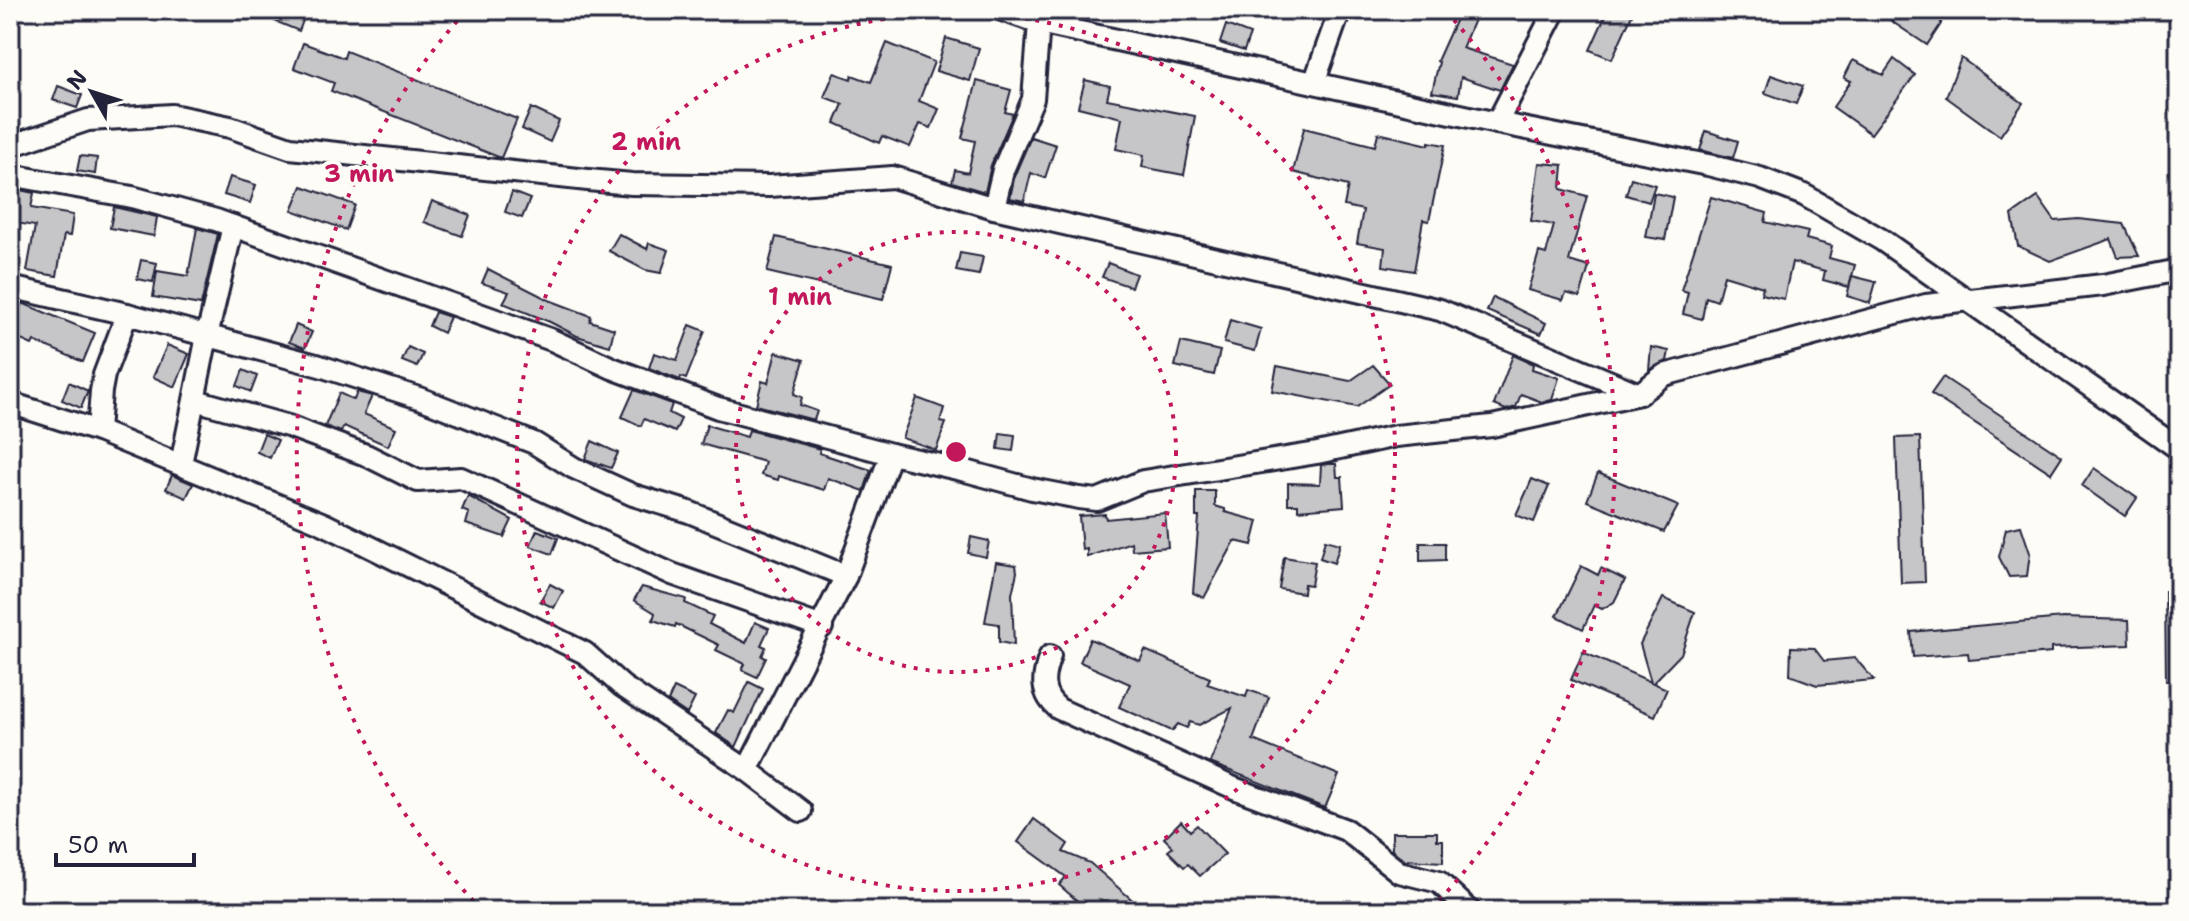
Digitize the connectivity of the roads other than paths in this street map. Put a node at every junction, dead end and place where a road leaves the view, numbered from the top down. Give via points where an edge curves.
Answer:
1 (1005, 10) edge
2 (1340, 10) edge
3 (1555, 10) edge
4 (1039, 23) junction
5 (1314, 83) junction
6 (1497, 123) junction
7 (10, 146) edge
8 (10, 175) edge
9 (994, 208) junction
10 (233, 226) junction
11 (2179, 270) edge
12 (10, 287) edge
13 (1966, 300) junction
14 (127, 314) junction
15 (207, 336) junction
16 (1639, 394) junction
17 (195, 400) junction
18 (10, 403) edge
19 (98, 431) junction
20 (2179, 449) edge
21 (891, 454) junction
22 (181, 464) junction
23 (846, 576) junction
24 (822, 627) junction
25 (1050, 656) dead end
26 (747, 770) junction
27 (801, 811) dead end
28 (1470, 911) edge

1 - 4 street
2 - 5 street
3 - 6 street
4 - 5 street
4 - 9 street via 1033,99 1003,170
5 - 6 street
6 - 13 street via 1708,165 1775,184 1842,215
7 - 9 street via 88,120 172,115 305,150 632,184 770,186 893,177
8 - 10 street via 132,197
9 - 16 street via 1440,310
10 - 15 street
10 - 21 street via 552,340 706,404
11 - 13 street via 2103,285
12 - 14 street
13 - 16 street via 1890,313 1664,375
13 - 20 street
14 - 15 street
14 - 19 street via 104,375
15 - 17 street
15 - 23 street via 422,399 534,443 633,495 689,512
16 - 21 street via 1492,426 1396,436 1143,481 1097,500
17 - 22 street
17 - 24 street via 288,426 418,481 461,478 672,574
18 - 19 street
19 - 22 street
21 - 23 street
22 - 26 street via 324,524 585,653 622,686
23 - 24 street
24 - 26 street
25 - 28 street via 1043,680 1050,701 1059,709 1234,788 1346,830 1399,872 1439,882
26 - 27 street

